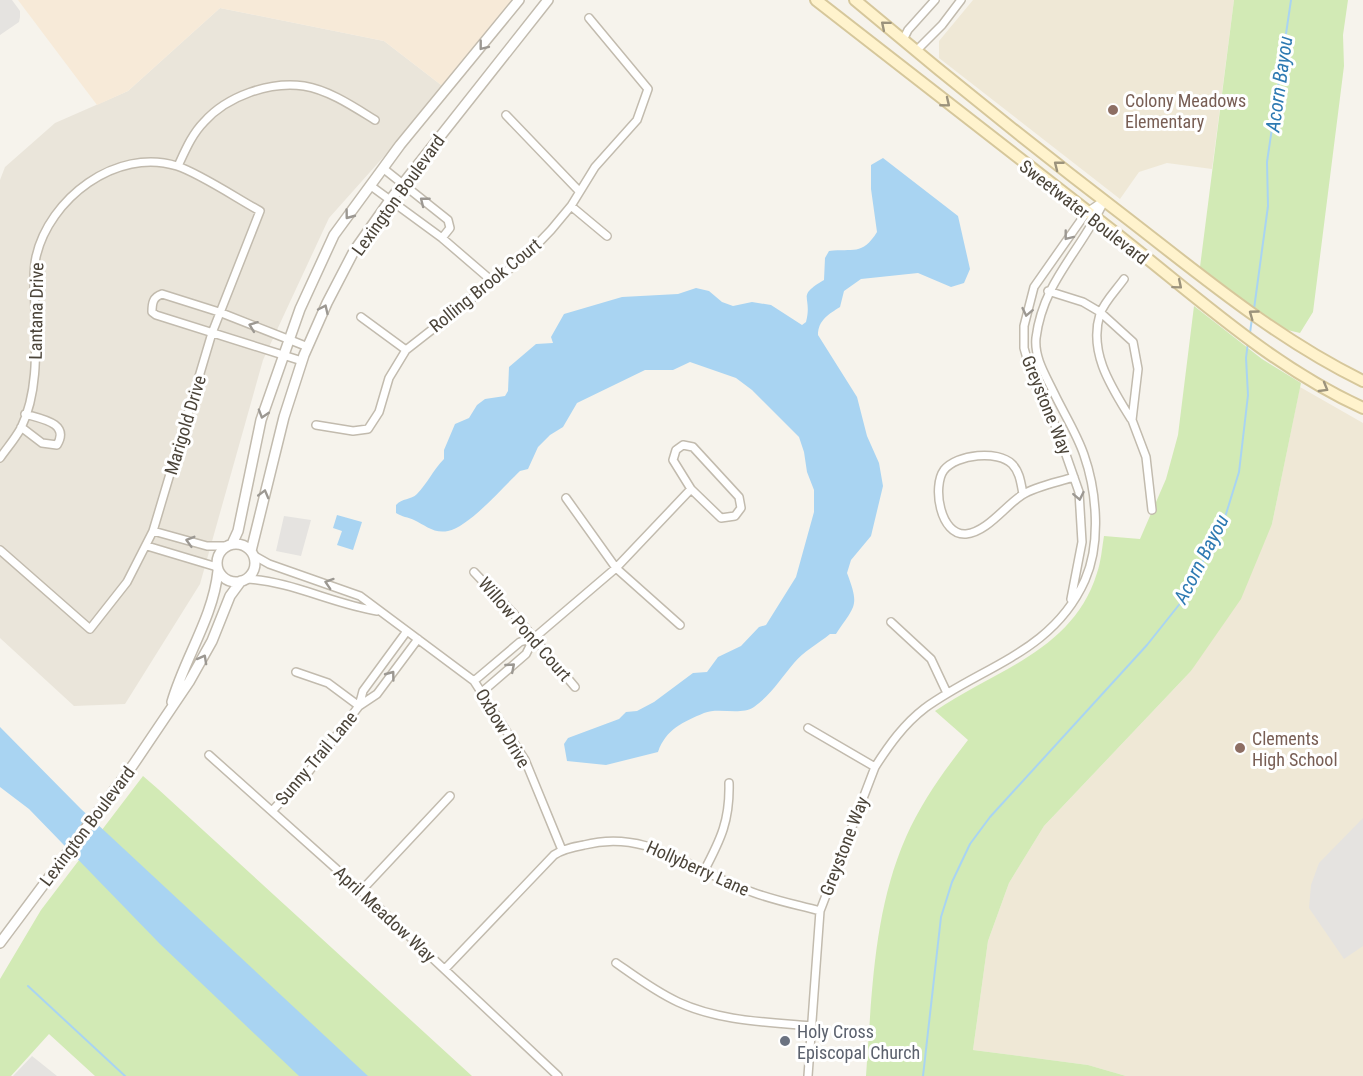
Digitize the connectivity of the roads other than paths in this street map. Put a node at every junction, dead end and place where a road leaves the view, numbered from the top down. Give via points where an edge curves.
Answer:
1 (519, 0) edge
2 (548, 0) edge
3 (816, 0) edge
4 (855, 0) edge
5 (935, 0) edge
6 (961, 0) edge
7 (589, 18) dead end
8 (903, 40) junction
9 (916, 51) junction
10 (897, 62) junction
11 (506, 115) dead end
12 (375, 120) dead end
13 (178, 166) junction
14 (384, 169) junction
15 (403, 184) junction
16 (370, 186) junction
17 (579, 191) junction
18 (390, 200) junction
19 (1104, 201) junction
20 (571, 206) junction
21 (260, 211) joint
22 (1086, 213) junction
23 (1095, 220) junction
24 (607, 236) dead end
25 (442, 238) junction
26 (1124, 279) dead end
27 (492, 281) junction
28 (1048, 291) junction
29 (219, 312) junction
30 (1100, 312) junction
31 (361, 317) dead end
32 (212, 333) junction
33 (289, 340) junction
34 (308, 347) junction
35 (406, 350) junction
36 (283, 355) junction
37 (302, 361) junction
38 (1363, 381) edge
39 (1363, 408) edge
40 (1063, 411) junction
41 (25, 414) junction
42 (1049, 417) junction
43 (1132, 420) junction
44 (316, 424) dead end
45 (21, 428) junction
46 (0, 458) edge
47 (1074, 477) junction
48 (691, 489) junction
49 (1023, 494) junction
50 (566, 498) dead end
51 (1152, 510) dead end
52 (153, 531) junction
53 (1082, 542) junction
54 (1095, 542) junction
55 (229, 545) junction
56 (147, 546) junction
57 (0, 550) edge
58 (252, 553) junction
59 (616, 568) junction
60 (217, 569) junction
61 (474, 572) dead end
62 (244, 580) junction
63 (1070, 605) junction
64 (380, 611) junction
65 (891, 622) dead end
66 (680, 625) dead end
67 (407, 631) junction
68 (534, 638) junction
69 (418, 639) junction
70 (296, 672) dead end
71 (474, 681) junction
72 (575, 687) dead end
73 (482, 692) junction
74 (948, 693) junction
75 (359, 706) junction
76 (170, 707) junction
77 (808, 728) dead end
78 (209, 755) dead end
79 (875, 767) junction
80 (729, 783) dead end
81 (450, 796) dead end
82 (273, 810) junction
83 (562, 850) junction
84 (704, 871) junction
85 (361, 891) junction
86 (820, 910) junction
87 (0, 943) edge
88 (616, 963) dead end
89 (445, 969) junction
90 (810, 1026) junction
91 (558, 1076) edge
92 (808, 1076) edge

1 -> 14 street, Lexington Boulevard
2 - 15 street, Lexington Boulevard
3 - 10 main road, Sweetwater Boulevard
8 -> 4 main road, Sweetwater Boulevard
5 - 8 street
6 - 9 street
7 - 17 street, Rolling Brook Court via 648,89 637,120 615,142
8 - 9 main road, Sweetwater Boulevard
8 - 10 main road
9 - 10 main road
19 -> 9 main road, Sweetwater Boulevard
10 -> 22 main road, Sweetwater Boulevard
11 - 17 street
12 - 13 street via 343,100 305,86 272,86 244,95 216,111 203,123
13 - 21 street, Lantana Drive
13 - 41 street, Lantana Drive via 154,162 115,168 80,189 56,214 36,259 36,362
14 - 15 street
14 - 16 street, Lexington Boulevard
15 - 18 street, Lexington Boulevard
25 -> 15 street via 450,228 448,220
16 - 18 street
16 -> 33 street, Lexington Boulevard via 334,235
17 - 20 street, Rolling Brook Court
18 - 25 street
34 -> 18 street, Lexington Boulevard via 354,251
19 - 22 street, Greystone Way
19 - 23 street, Greystone Way
38 -> 19 main road, Sweetwater Boulevard via 1291,341
20 - 24 street
20 - 27 street, Rolling Brook Court via 526,256
21 - 29 street, Marigold Drive
22 - 23 main road, Sweetwater Boulevard
22 -> 42 street, Greystone Way via 1034,287 1027,308 1024,348
23 - 28 street, Greystone Way
23 -> 39 main road, Sweetwater Boulevard via 1286,365
25 - 27 street
26 - 30 street
27 - 35 street, Rolling Brook Court
28 - 30 street
28 - 40 street, Greystone Way via 1036,340 1038,360
29 - 32 street, Marigold Drive
29 - 32 street via 162,294 152,302 156,315
33 -> 29 street
30 - 43 street via 1097,336 1103,373
30 - 43 street via 1133,342 1138,369
31 - 35 street
32 - 36 street
32 - 52 street, Marigold Drive
33 - 34 street
33 - 36 street, Lexington Boulevard
34 - 37 street, Lexington Boulevard
35 - 44 street, Rolling Brook Court via 389,378 379,412 368,429 353,431
36 - 37 street
36 -> 55 street, Lexington Boulevard via 261,420 238,531
58 -> 37 street, Lexington Boulevard via 284,417
40 - 42 street
40 - 54 street, Greystone Way via 1090,475
41 - 45 street, Lantana Drive
41 - 45 street via 54,422 62,437 57,445 50,446
42 - 47 street, Greystone Way
43 - 51 street via 1146,457
45 - 46 street, Lantana Drive
47 - 49 street
47 -> 53 street, Greystone Way via 1081,507
48 - 48 street via 673,460 676,450 683,445 693,447 739,497 741,508 735,516 721,518
48 - 59 street
49 - 49 street via 976,531 965,534 956,532 945,520 938,494 940,478 953,463 993,455 1004,458 1017,470
50 - 59 street
55 -> 52 street via 207,546
52 - 56 street, Marigold Drive
53 - 54 street
53 - 63 street, Greystone Way
54 - 63 street, Greystone Way via 1091,565
55 - 58 street via 243,545
55 - 60 street via 219,553
56 - 57 street, Marigold Drive via 123,589 90,629
56 - 60 street
58 - 62 street via 254,568
64 -> 58 street, Oxbow Drive via 342,587 269,564
59 - 66 street
59 - 68 street
60 - 62 street via 228,580
60 - 76 street, Lexington Boulevard via 213,601 178,678
61 - 68 street, Willow Pond Court
62 - 64 street, Oxbow Drive via 264,579 354,607
76 -> 62 street, Lexington Boulevard via 202,662 230,596
63 - 74 street, Greystone Way via 1026,650
64 - 67 street, Oxbow Drive
65 - 74 street via 931,659
67 - 69 street, Oxbow Drive
67 - 75 street, Sunny Trail Lane via 363,691
68 - 71 street via 520,642
68 - 72 street, Willow Pond Court
73 -> 68 street via 526,654
69 - 71 street, Oxbow Drive
75 -> 69 street, Sunny Trail Lane via 377,694
70 - 75 street via 328,683
71 - 73 street, Oxbow Drive
73 - 83 street, Oxbow Drive via 525,760
74 - 79 street, Greystone Way via 909,721
75 - 82 street, Sunny Trail Lane via 310,770
76 - 87 street, Lexington Boulevard via 114,790
77 - 79 street
78 - 82 street, April Meadow Way
79 - 86 street, Greystone Way
80 - 84 street via 725,830
81 - 85 street
82 - 85 street, April Meadow Way
83 - 84 street, Hollyberry Lane via 604,840 630,840
83 - 89 street, Hollyberry Lane via 540,868
84 - 86 street, Hollyberry Lane via 760,896
85 - 89 street, April Meadow Way
86 - 90 street, Greystone Way
88 - 90 street via 678,1002 705,1012
89 - 91 street, April Meadow Way
90 - 92 street, Greystone Way

